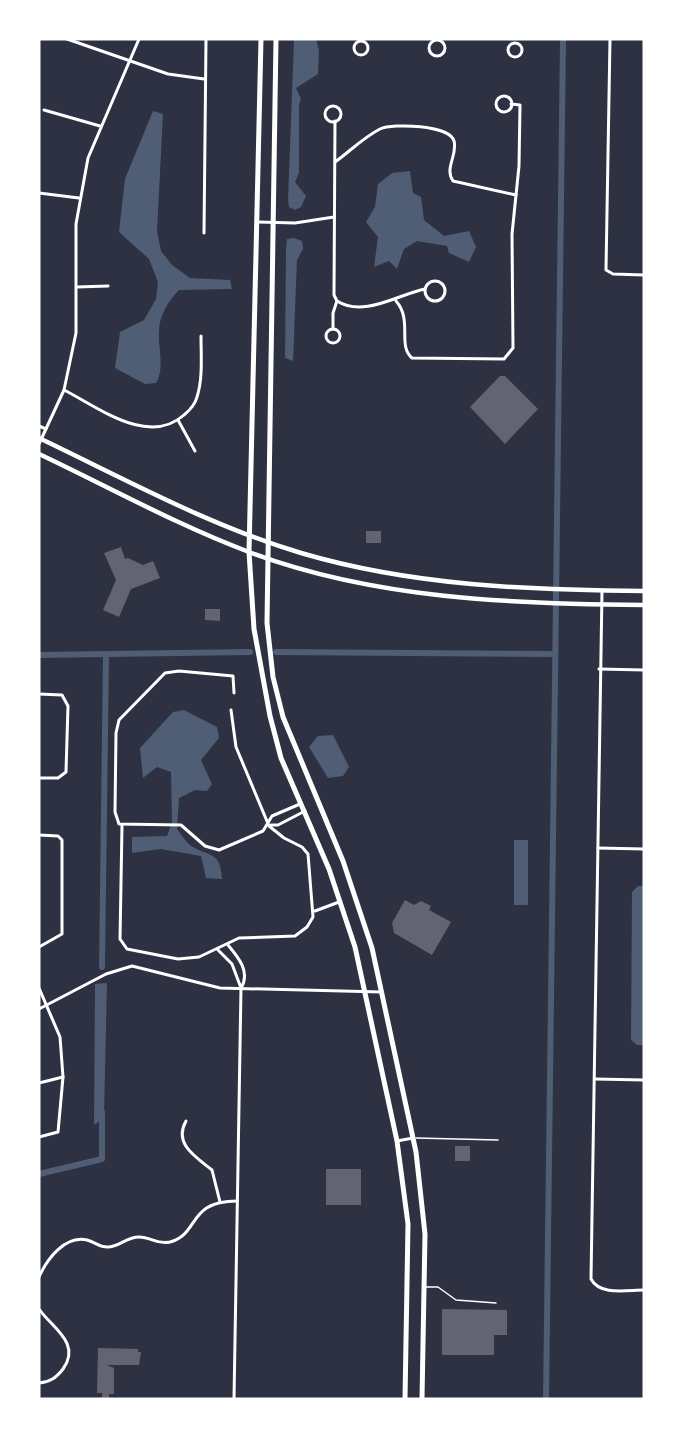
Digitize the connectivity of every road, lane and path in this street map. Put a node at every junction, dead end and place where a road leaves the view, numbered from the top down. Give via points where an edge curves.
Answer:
1 (67, 39) edge
2 (139, 39) edge
3 (206, 39) edge
4 (261, 39) edge
5 (276, 39) edge
6 (610, 39) edge
7 (361, 40) edge
8 (438, 40) edge
9 (514, 41) edge
10 (132, 62) junction
11 (204, 79) junction
12 (512, 104) junction
13 (44, 110) dead end
14 (335, 121) junction
15 (100, 126) junction
16 (335, 162) junction
17 (39, 192) edge
18 (516, 195) junction
19 (79, 198) junction
20 (334, 217) junction
21 (258, 222) junction
22 (274, 223) junction
23 (204, 233) dead end
24 (644, 275) edge
25 (108, 286) dead end
26 (77, 287) junction
27 (425, 289) junction
28 (337, 301) junction
29 (396, 301) junction
30 (333, 329) junction
31 (201, 336) dead end
32 (64, 390) junction
33 (178, 420) junction
34 (39, 426) edge
35 (46, 429) junction
36 (40, 441) edge
37 (195, 451) dead end
38 (39, 454) edge
39 (250, 534) junction
40 (268, 542) junction
41 (249, 552) junction
42 (268, 559) junction
43 (602, 591) junction
44 (644, 591) edge
45 (602, 604) junction
46 (644, 604) edge
47 (599, 669) junction
48 (644, 670) edge
49 (234, 693) dead end
50 (39, 694) edge
51 (231, 710) dead end
52 (39, 778) edge
53 (302, 804) junction
54 (305, 812) junction
55 (122, 826) junction
56 (269, 826) junction
57 (39, 835) edge
58 (598, 849) junction
59 (644, 849) edge
60 (340, 901) junction
61 (315, 911) junction
62 (228, 945) junction
63 (39, 947) edge
64 (218, 950) junction
65 (39, 988) edge
66 (241, 988) junction
67 (366, 991) junction
68 (382, 992) junction
69 (47, 1005) junction
70 (39, 1009) edge
71 (63, 1077) junction
72 (595, 1079) junction
73 (644, 1080) edge
74 (39, 1083) edge
75 (186, 1120) dead end
76 (39, 1137) edge
77 (413, 1138) junction
78 (498, 1140) dead end
79 (397, 1141) junction
80 (237, 1201) junction
81 (220, 1202) junction
82 (39, 1277) edge
83 (425, 1287) junction
84 (644, 1290) edge
85 (496, 1303) dead end
86 (39, 1309) edge
87 (39, 1383) edge
88 (234, 1399) edge
89 (405, 1399) edge
90 (422, 1399) edge

1 - 10 street
2 - 10 street
3 - 11 street
4 - 21 highway
5 - 22 highway
6 - 24 street via 606,270 613,274
7 - 7 street via 355,47 361,55 368,48
8 - 8 street via 445,48 437,56 429,48
9 - 9 street via 522,50 514,57 507,50
10 - 11 street via 168,74
10 - 15 street
11 - 23 street
12 - 12 street via 502,111 496,102 506,96
12 - 18 street via 520,105
13 - 15 street
14 - 14 street via 340,112 331,106 326,116
14 - 16 street
15 - 19 street
16 - 18 street via 384,128 441,129 454,141 450,172 453,181
16 - 20 street
17 - 19 street
18 - 29 street via 510,355 412,358 406,348 405,314
19 - 26 street
20 - 22 street
20 - 28 street
21 - 22 street
21 - 39 highway
22 - 40 highway
25 - 26 street
26 - 32 street via 76,333
27 - 27 street via 433,301 445,294 445,287 438,281 431,281
27 - 29 street via 406,293
28 - 29 street via 354,307
28 - 30 street
30 - 30 street via 326,336 331,342 339,336
31 - 33 street via 197,399
32 - 33 street via 133,425 149,427
32 - 35 street
33 - 37 street
34 - 35 street
35 - 36 street
36 - 39 main road
38 - 41 main road via 188,527
39 - 40 main road
39 - 41 highway
40 - 42 highway
40 - 43 main road via 354,567 395,574 458,583
41 - 42 main road
41 - 53 highway via 258,665 281,758
42 - 45 main road via 362,582 470,599
42 - 68 highway via 268,634 272,670 286,725 361,911
43 - 44 main road
43 - 45 street
45 - 46 main road
45 - 47 street
47 - 48 street
47 - 58 street
49 - 55 street via 233,676 165,673 119,720 115,812
50 - 52 street via 59,694 66,698 68,706 65,774
51 - 56 street via 236,747
53 - 54 highway
53 - 56 street via 272,816
54 - 56 street
54 - 60 highway
55 - 56 street via 181,825 205,846 219,850
55 - 64 street via 123,945 127,949 184,959
56 - 61 street via 308,854
57 - 63 street via 58,836 62,840 62,934
58 - 59 street
58 - 72 street
60 - 61 street
60 - 67 highway
61 - 62 street via 307,927 295,936 238,939
62 - 64 street
62 - 66 street via 243,964
64 - 66 street via 232,964
65 - 69 street
66 - 67 street
66 - 69 street via 220,988 132,966 106,974
66 - 80 street
67 - 68 street
67 - 79 highway
68 - 77 highway
69 - 70 street
69 - 71 street via 60,1037
71 - 74 street
71 - 76 street via 58,1132
72 - 73 street
72 - 84 street via 591,1279 602,1290
75 - 81 street via 183,1133 187,1148 212,1170
77 - 78 lane
77 - 79 street
77 - 83 highway via 423,1204
79 - 89 highway via 408,1224
80 - 81 street
80 - 88 street
81 - 82 street via 204,1208 174,1241 162,1244 136,1237 105,1248 77,1240 57,1251
83 - 85 lane via 438,1287 456,1300
83 - 90 highway
86 - 87 street via 63,1336 69,1353 57,1376

